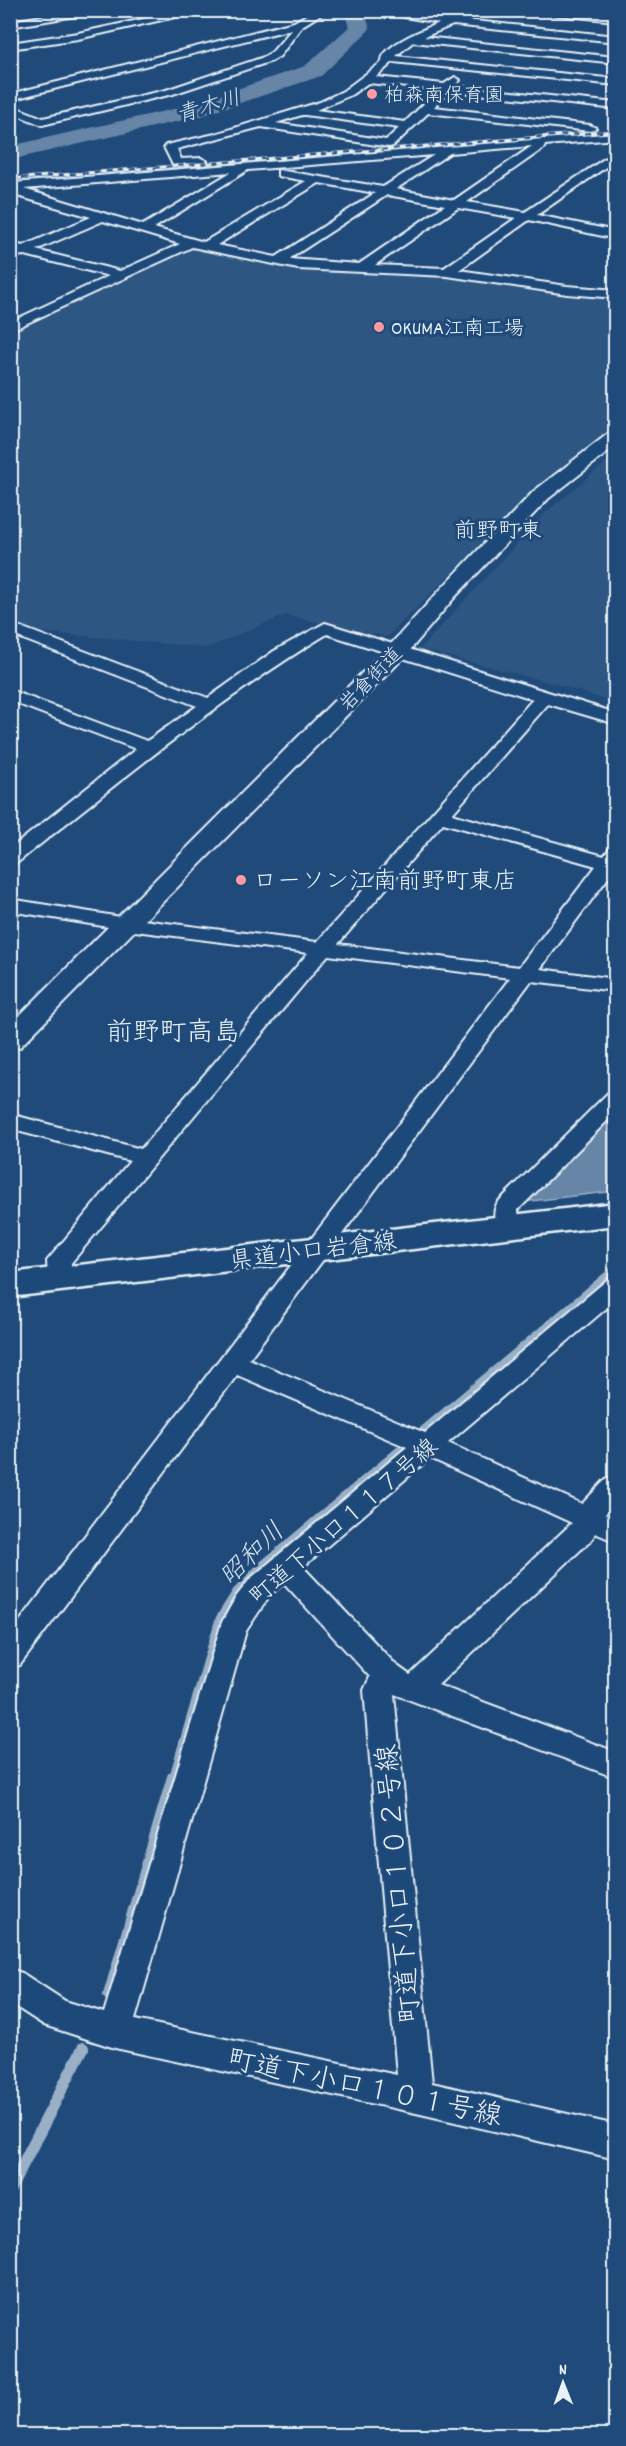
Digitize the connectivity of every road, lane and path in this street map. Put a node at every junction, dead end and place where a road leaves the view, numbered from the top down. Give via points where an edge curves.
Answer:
1 (107, 10) edge
2 (201, 10) edge
3 (323, 10) edge
4 (369, 10) edge
5 (480, 10) edge
6 (538, 10) edge
7 (521, 18) dead end
8 (615, 18) edge
9 (454, 22) junction
10 (10, 24) edge
11 (297, 24) junction
12 (510, 28) junction
13 (411, 39) junction
14 (615, 39) edge
15 (10, 46) edge
16 (490, 47) junction
17 (115, 58) dead end
18 (387, 58) junction
19 (615, 60) edge
20 (469, 66) junction
21 (134, 70) junction
22 (364, 79) junction
23 (615, 82) edge
24 (155, 84) dead end
25 (57, 85) junction
26 (447, 88) junction
27 (174, 95) junction
28 (10, 97) edge
29 (615, 106) edge
30 (106, 107) junction
31 (10, 108) edge
32 (425, 109) junction
33 (302, 112) junction
34 (256, 122) junction
35 (407, 126) junction
36 (615, 127) edge
37 (590, 129) junction
38 (615, 135) edge
39 (217, 137) junction
40 (525, 143) junction
41 (389, 144) junction
42 (540, 146) junction
43 (170, 147) junction
44 (236, 147) dead end
45 (443, 150) junction
46 (575, 152) dead end
47 (609, 157) edge
48 (177, 163) junction
49 (248, 167) junction
50 (317, 179) junction
51 (11, 186) edge
52 (382, 191) junction
53 (455, 204) junction
54 (526, 216) junction
55 (102, 217) junction
56 (144, 229) junction
57 (615, 235) edge
58 (191, 243) junction
59 (206, 246) junction
60 (10, 247) edge
61 (24, 250) junction
62 (10, 256) edge
63 (278, 261) junction
64 (362, 268) junction
65 (447, 272) junction
66 (120, 275) junction
67 (615, 294) edge
68 (20, 308) dead end
69 (39, 313) junction
70 (10, 327) edge
71 (615, 437) edge
72 (10, 628) edge
73 (398, 650) junction
74 (10, 695) edge
75 (545, 696) junction
76 (211, 705) junction
77 (615, 719) edge
78 (149, 748) junction
79 (440, 816) junction
80 (612, 858) edge
81 (10, 859) edge
82 (10, 905) edge
83 (127, 924) junction
84 (323, 948) junction
85 (525, 973) junction
86 (615, 985) edge
87 (10, 1041) edge
88 (615, 1098) edge
89 (10, 1121) edge
90 (147, 1158) junction
91 (615, 1214) edge
92 (508, 1227) junction
93 (317, 1250) junction
94 (60, 1279) junction
95 (10, 1285) edge
96 (615, 1286) edge
97 (233, 1363) junction
98 (428, 1446) junction
99 (615, 1486) edge
100 (588, 1519) junction
101 (615, 1531) edge
102 (286, 1567) junction
103 (10, 1657) edge
104 (386, 1674) junction
105 (414, 1689) junction
106 (615, 1765) edge
107 (10, 1984) edge
108 (115, 2032) junction
109 (416, 2096) junction
110 (615, 2142) edge

1 - 10 street
2 - 15 street
3 - 11 street
4 - 9 street
5 - 9 street
6 - 8 street
7 - 12 street
9 - 12 street
9 - 13 street
11 - 21 street
11 - 27 street via 294,35 268,59
12 - 14 street
12 - 16 street
13 - 16 street
13 - 18 street
16 - 19 street
16 - 20 street
17 - 21 street
18 - 20 street
18 - 22 street via 387,64
20 - 23 street
20 - 26 street
21 - 25 street
22 - 26 street
22 - 33 street via 347,93
24 - 27 street
25 - 28 street
25 - 30 street
26 - 29 street
26 - 32 street
27 - 30 street
30 - 31 street via 42,122
32 - 35 street
32 - 37 street
33 - 34 street
33 - 35 street
34 - 39 street
34 - 41 street
34 - 43 street
35 - 41 street
36 - 37 street
37 - 41 street
38 - 40 street
39 - 43 street
39 - 44 street
40 - 42 street
40 - 45 street
41 - 48 street
42 - 46 street
42 - 53 street
43 - 48 street
45 - 49 street
45 - 52 street via 444,153
47 - 54 street
48 - 51 street
49 - 50 street
49 - 51 street
49 - 56 street
50 - 52 street
50 - 59 street
51 - 55 street
52 - 53 street
52 - 63 street
53 - 54 street
53 - 64 street
54 - 57 street
54 - 65 street
55 - 56 street
55 - 61 street
56 - 58 street
58 - 59 street
58 - 66 street
59 - 63 street
60 - 61 street
61 - 62 street
61 - 66 street
63 - 64 street via 324,268
64 - 65 street
65 - 67 street
66 - 69 street
68 - 69 street
69 - 70 street
71 - 73 street, 岩倉街道 via 541,495
72 - 76 street
73 - 75 street
73 - 76 street via 325,628
73 - 83 street, 岩倉街道
74 - 78 street
75 - 77 street
75 - 79 street
76 - 78 street
78 - 81 street
79 - 80 street
79 - 84 street
80 - 85 street
82 - 83 street
83 - 84 street
83 - 87 street, 岩倉街道
84 - 85 street
84 - 90 street
85 - 86 street
85 - 93 street
88 - 92 street via 506,1208
89 - 90 street
90 - 94 street via 59,1262
91 - 92 main road, 県道小口岩倉線
92 - 93 main road, 県道小口岩倉線
93 - 94 main road, 県道小口岩倉線
93 - 97 street
94 - 95 main road, 県道小口岩倉線
96 - 98 street, 町道下小口１１７号線
97 - 98 street
97 - 103 street
98 - 100 street
98 - 102 street, 町道下小口１１７号線
99 - 100 street via 594,1506
100 - 101 street
100 - 105 street via 582,1531
102 - 104 street
102 - 108 street, 町道下小口１１７号線 via 260,1587 232,1630
104 - 105 street
104 - 109 street, 町道下小口１０２号線 via 379,1689
105 - 106 street
107 - 108 street, 町道下小口１０１号線 via 57,2014
108 - 109 street, 町道下小口１０１号線
109 - 110 street, 町道下小口１０１号線

